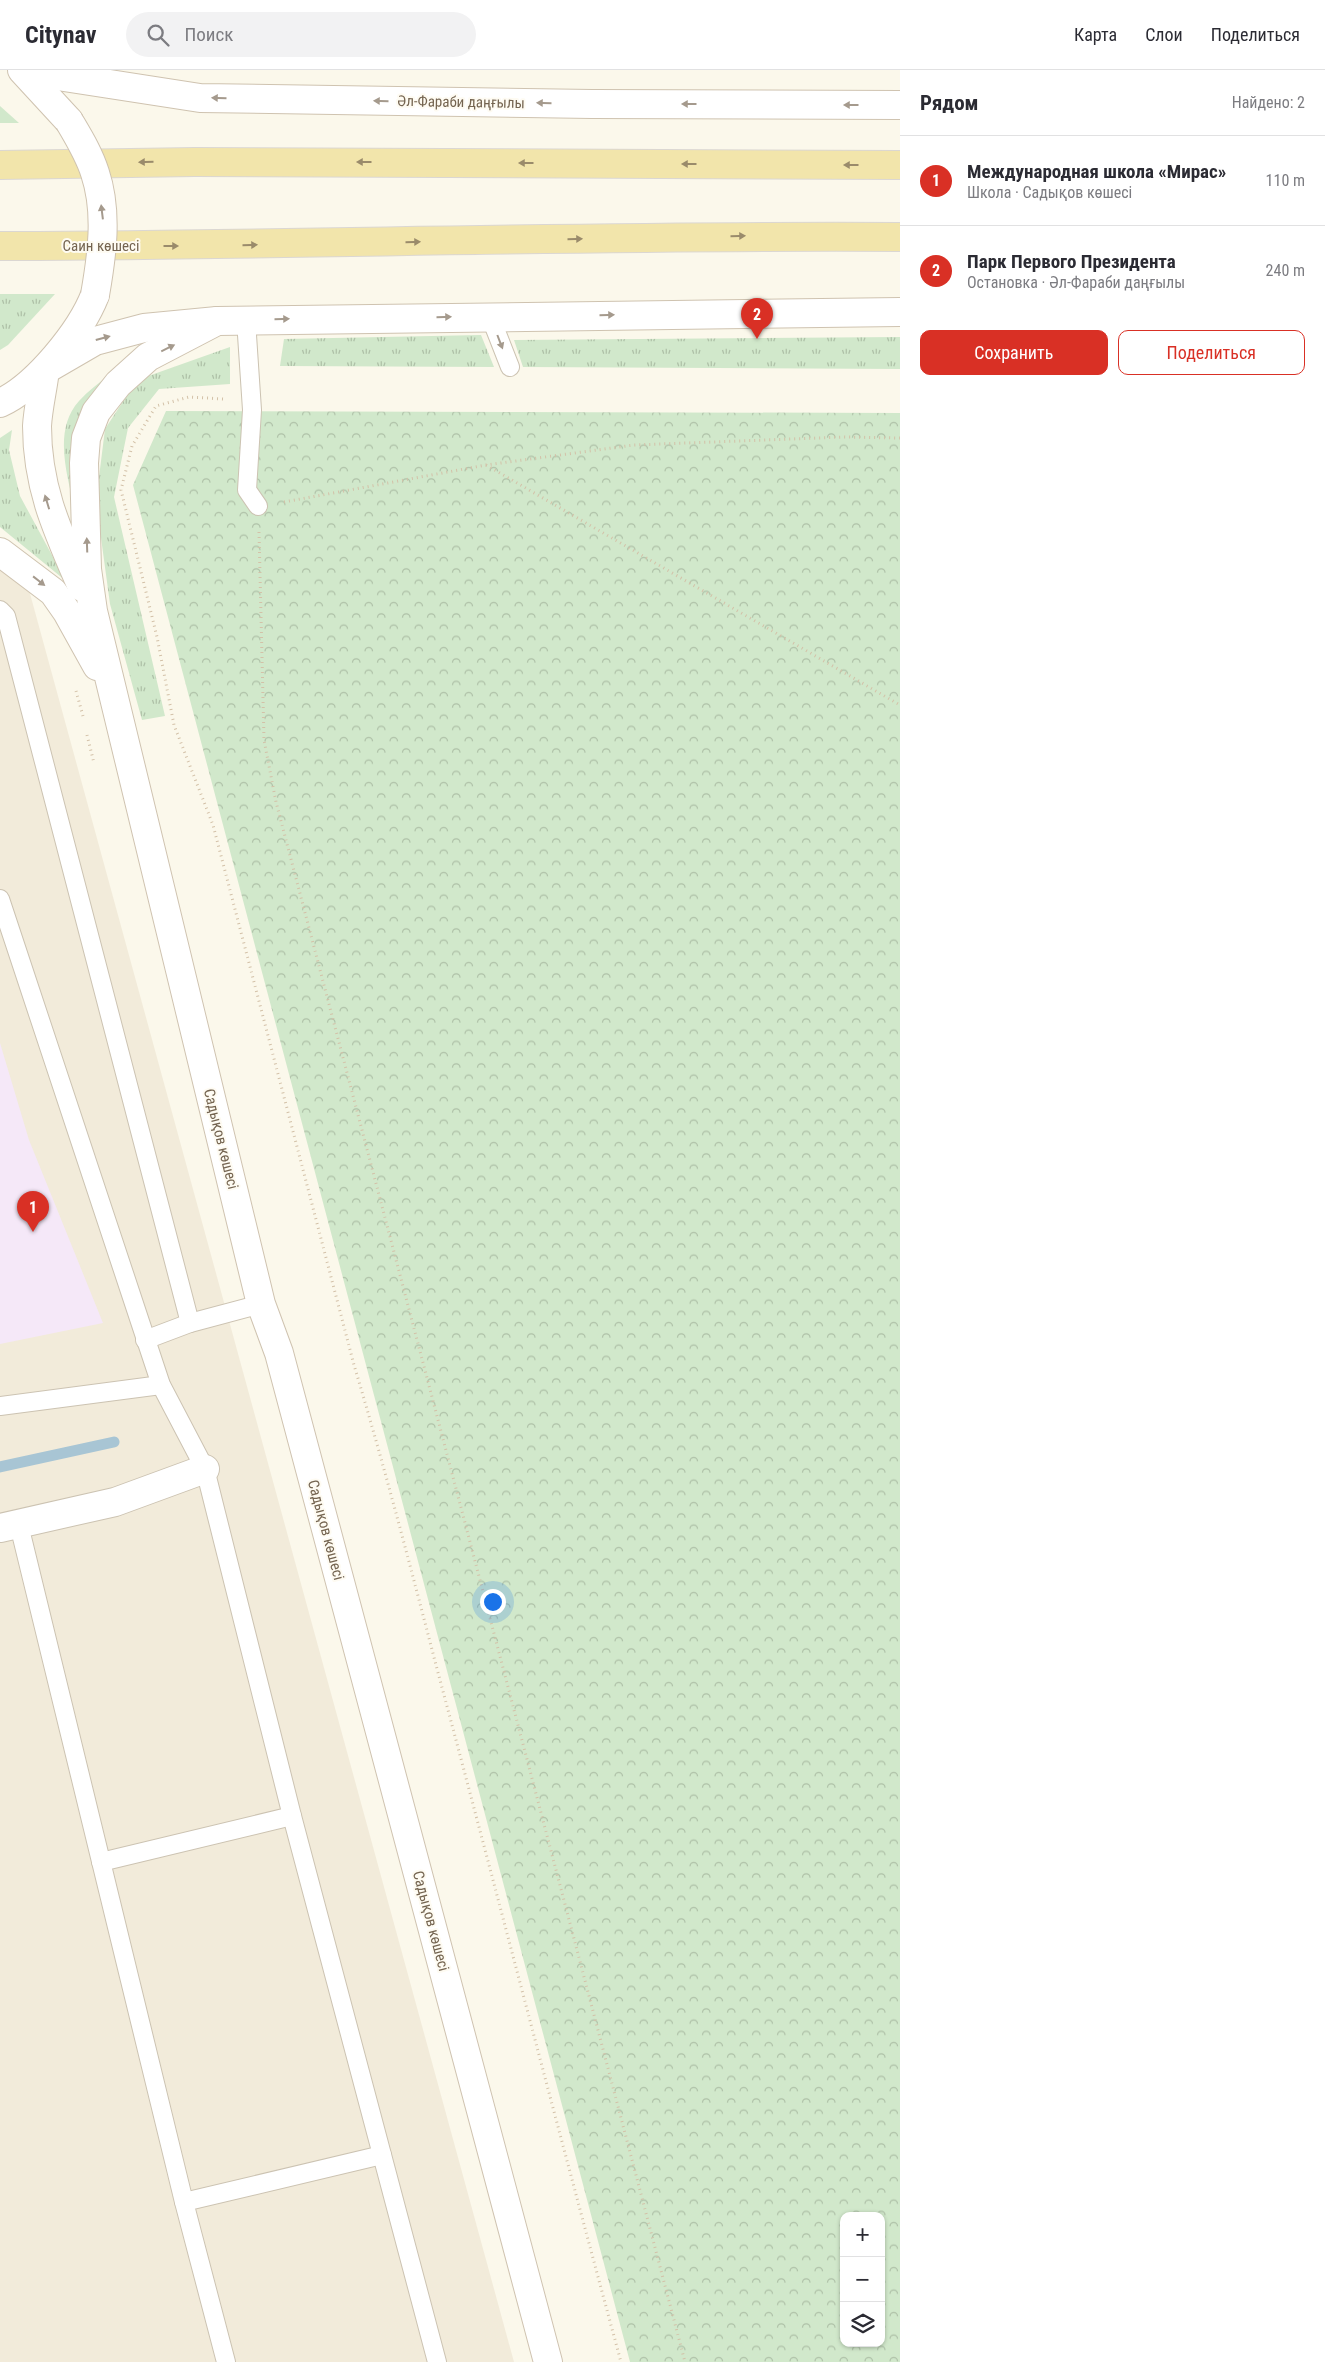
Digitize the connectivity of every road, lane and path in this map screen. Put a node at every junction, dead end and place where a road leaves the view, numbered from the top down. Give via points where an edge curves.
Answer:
1 (24, 70) edge
2 (900, 105) edge
3 (0, 165) edge
4 (900, 165) edge
5 (900, 237) edge
6 (0, 246) edge
7 (900, 312) edge
8 (490, 316) junction
9 (246, 320) junction
10 (217, 321) junction
11 (510, 367) dead end
12 (45, 370) junction
13 (251, 400) junction
14 (0, 403) edge
15 (900, 438) edge
16 (486, 465) junction
17 (258, 506) junction
18 (0, 552) edge
19 (0, 610) edge
20 (93, 611) junction
21 (113, 696) junction
22 (900, 705) edge
23 (0, 899) edge
24 (261, 1304) junction
25 (190, 1323) junction
26 (145, 1340) junction
27 (161, 1385) junction
28 (0, 1406) edge
29 (205, 1469) junction
30 (10, 1526) edge
31 (292, 1816) junction
32 (101, 1862) junction
33 (382, 2155) junction
34 (184, 2202) junction
35 (226, 2362) edge
36 (437, 2362) edge
37 (548, 2362) edge
38 (621, 2362) edge
39 (685, 2362) edge

2 -> 1 street, Әл-Фараби даңғылы via 200,98
12 -> 1 street, bridge via 71,338 95,295 103,216 96,173 84,147 69,121
4 -> 3 main road via 195,162
6 -> 5 main road, Саин көшесі via 202,246 746,236
8 -> 7 street
9 -> 8 street
8 -> 11 lane
9 - 10 street
9 - 13 lane
12 -> 10 street via 95,340 144,328
20 -> 10 street via 87,569 84,463 86,438 96,412 118,384 148,357
12 - 14 street
20 -> 12 street via 54,524 38,461 37,424
13 - 17 lane via 247,490
13 - 38 path via 189,397 156,406 132,446 121,490 157,637 174,724 213,825
15 - 16 path via 634,445
16 - 17 path
16 - 22 path
17 - 39 path via 264,740 276,802
18 -> 21 street via 53,592
19 - 25 lane via 6,616
20 - 21 street
21 - 24 street, Садықов көшесі
23 - 26 lane
24 - 25 lane
24 - 37 street, Садықов көшесі via 282,1363
25 - 26 lane
26 - 27 lane
27 - 28 lane
27 - 29 lane
29 - 30 street via 116,1502
29 - 31 lane
30 - 32 lane
31 - 32 lane
31 - 33 lane
32 - 34 lane
33 - 34 lane
33 - 36 lane
34 - 35 lane

